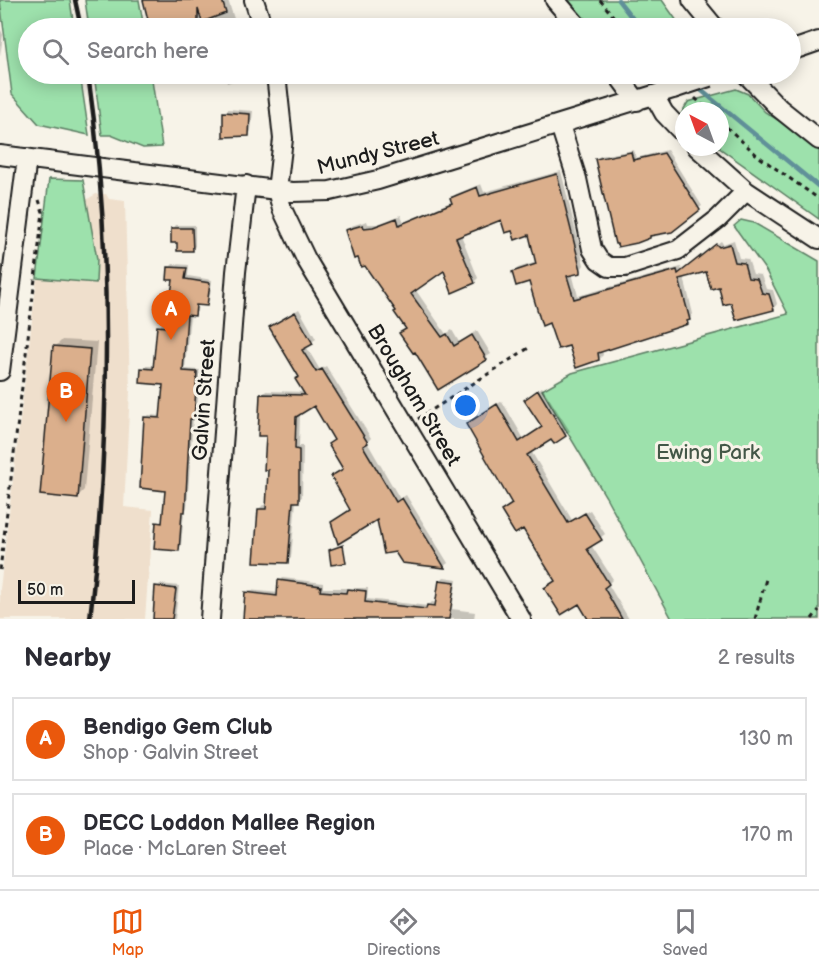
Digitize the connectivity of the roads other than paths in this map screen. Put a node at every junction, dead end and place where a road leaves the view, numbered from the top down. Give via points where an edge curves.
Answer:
1 (254, 0) edge
2 (555, 0) edge
3 (692, 0) edge
4 (260, 18) edge
5 (570, 18) edge
6 (707, 18) edge
7 (819, 41) edge
8 (801, 47) edge
9 (277, 84) edge
10 (629, 84) edge
11 (688, 84) edge
12 (756, 84) edge
13 (646, 98) junction
14 (560, 125) junction
15 (675, 125) edge
16 (819, 140) edge
17 (0, 155) edge
18 (707, 156) edge
19 (27, 158) junction
20 (246, 185) junction
21 (277, 190) junction
22 (746, 191) junction
23 (819, 239) edge
24 (0, 371) edge
25 (210, 619) edge
26 (521, 619) edge

1 - 4 street
2 - 5 street
3 - 6 street
7 - 8 street
9 - 21 street via 283,139
10 - 13 street
11 - 13 street, Mundy Street, bridge
12 - 16 street
13 - 14 street, Mundy Street
13 - 15 street
14 - 21 street, Mundy Street via 349,187 310,192
14 - 22 street via 578,179 592,249 609,267 625,267 678,250
17 - 19 street, Mundy Street
18 - 22 street
19 - 20 street, Mundy Street
19 - 24 street
20 - 21 street, Mundy Street
20 - 25 street, Galvin Street
21 - 26 street, Brougham Street via 282,210 306,259
22 - 23 street

